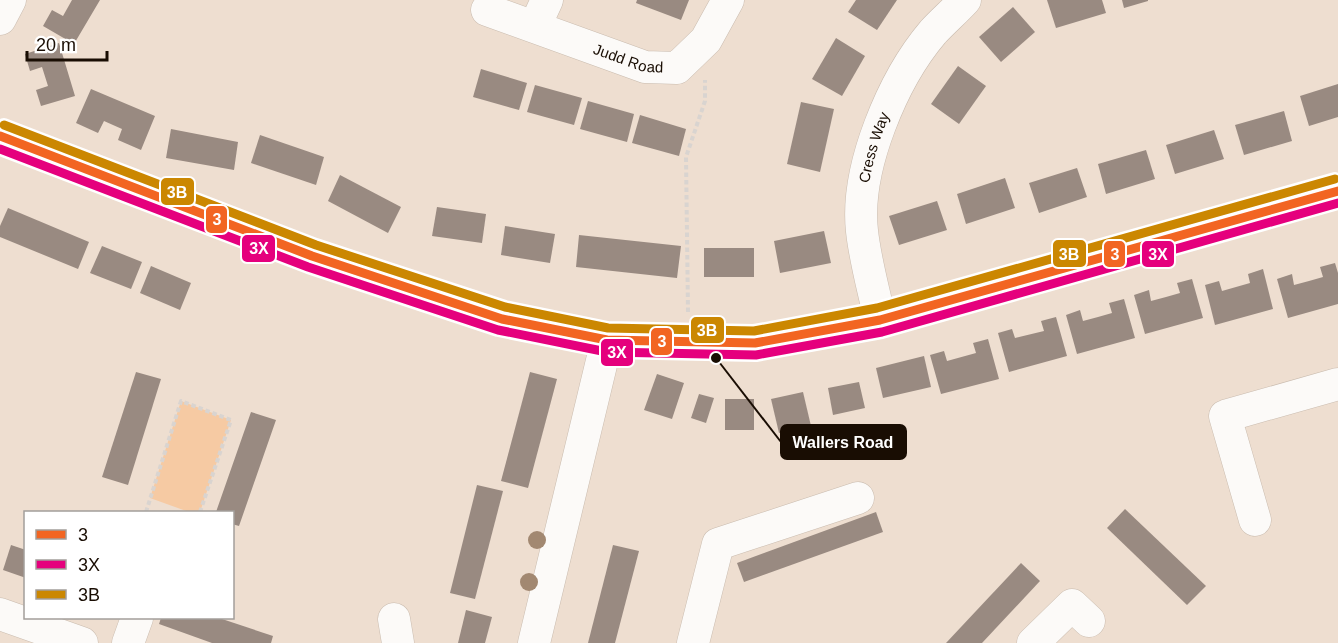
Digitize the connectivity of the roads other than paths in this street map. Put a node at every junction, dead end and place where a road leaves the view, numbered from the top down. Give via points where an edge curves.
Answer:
1 (10, 0) edge
2 (728, 0) edge
3 (965, 0) edge
4 (487, 10) dead end
5 (541, 13) edge
6 (0, 19) edge
7 (0, 136) edge
8 (1338, 191) edge
9 (880, 320) junction
10 (607, 340) junction
11 (1338, 384) edge
12 (858, 498) dead end
13 (1255, 520) dead end
14 (0, 614) edge
15 (137, 619) edge
16 (1089, 621) dead end
17 (82, 643) edge
18 (128, 643) edge
19 (534, 643) edge
20 (693, 643) edge
21 (1033, 643) edge

1 - 6 street
2 - 5 street, Judd Road via 706,40 677,68 645,67
3 - 9 street, Cress Way via 932,33 896,88 876,137 862,195 862,230
4 - 5 street, Judd Road
7 - 10 street via 323,260 502,319
8 - 9 street
9 - 10 street via 755,343
10 - 19 street
11 - 13 street via 1225,416
12 - 20 street via 718,544
14 - 17 street
15 - 18 street
16 - 21 street via 1072,604

